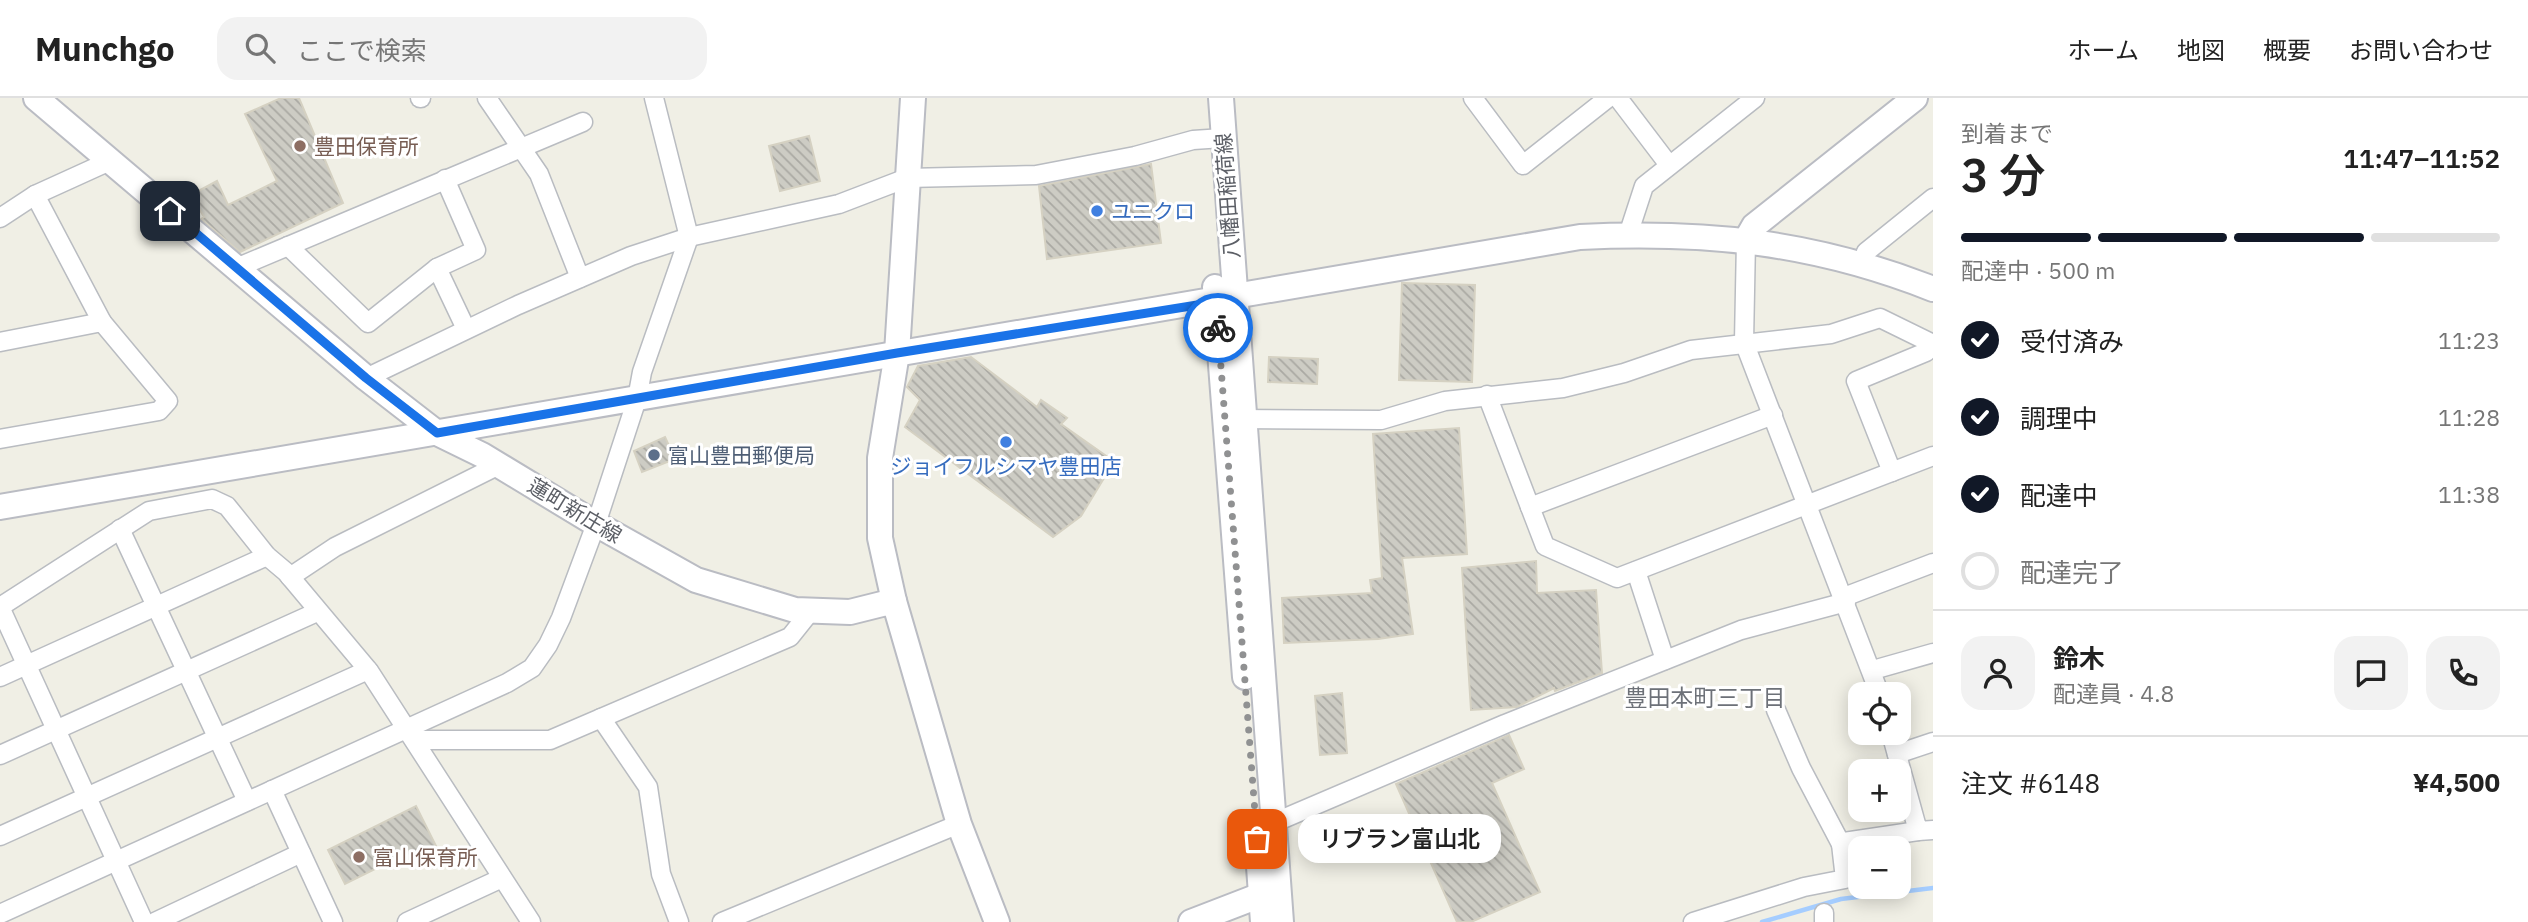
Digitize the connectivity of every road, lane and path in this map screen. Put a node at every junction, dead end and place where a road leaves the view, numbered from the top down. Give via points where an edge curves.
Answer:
1 (36, 98) edge
2 (487, 98) edge
3 (654, 98) edge
4 (914, 98) edge
5 (1204, 98) edge
6 (1220, 98) edge
7 (1473, 98) edge
8 (1608, 98) edge
9 (1618, 98) edge
10 (1755, 98) edge
11 (1915, 98) edge
12 (583, 122) dead end
13 (1215, 139) junction
14 (521, 147) junction
15 (112, 160) junction
16 (1669, 164) junction
17 (907, 178) junction
18 (445, 180) junction
19 (35, 195) junction
20 (1933, 198) edge
21 (0, 218) edge
22 (1628, 235) junction
23 (689, 237) junction
24 (1746, 240) junction
25 (288, 246) junction
26 (1862, 265) junction
27 (236, 268) junction
28 (437, 268) junction
29 (580, 278) junction
30 (1933, 289) edge
31 (1225, 300) junction
32 (102, 322) junction
33 (466, 329) junction
34 (0, 342) edge
35 (1744, 342) junction
36 (1932, 343) edge
37 (897, 353) junction
38 (366, 378) junction
39 (1487, 395) junction
40 (637, 399) junction
41 (1773, 415) junction
42 (1235, 419) junction
43 (437, 433) junction
44 (0, 439) edge
45 (1933, 456) edge
46 (499, 465) junction
47 (1892, 472) junction
48 (1808, 504) junction
49 (0, 507) edge
50 (1531, 507) junction
51 (596, 524) junction
52 (120, 529) junction
53 (267, 556) junction
54 (1933, 563) edge
55 (1636, 571) junction
56 (290, 577) junction
57 (1845, 599) junction
58 (894, 601) junction
59 (156, 606) junction
60 (810, 611) junction
61 (317, 612) junction
62 (1933, 653) edge
63 (1665, 660) junction
64 (27, 664) junction
65 (368, 670) junction
66 (1873, 670) junction
67 (186, 671) junction
68 (0, 677) edge
69 (1876, 682) edge
70 (1776, 710) dead end
71 (601, 718) junction
72 (57, 730) junction
73 (411, 735) junction
74 (218, 738) junction
75 (1933, 742) edge
76 (1894, 745) edge
77 (1897, 754) junction
78 (0, 755) edge
79 (272, 790) junction
80 (85, 798) junction
81 (247, 801) junction
82 (959, 824) junction
83 (1264, 824) junction
84 (1926, 830) edge
85 (0, 836) edge
86 (1841, 844) junction
87 (301, 853) junction
88 (117, 863) junction
89 (502, 878) junction
90 (1270, 894) junction
91 (0, 914) edge
92 (144, 922) edge
93 (155, 922) edge
94 (333, 922) edge
95 (407, 922) edge
96 (531, 922) edge
97 (679, 922) edge
98 (722, 922) edge
99 (997, 922) edge
100 (1191, 922) edge
101 (1263, 922) edge
102 (1281, 922) edge
103 (1693, 922) edge

1 - 15 street, 蓮町新庄線
2 - 14 street
3 - 23 street
4 - 17 street
5 - 13 street, 八幡田稲荷線
6 - 13 street, 八幡田稲荷線
7 - 8 street via 1524,165
9 - 16 street
10 - 16 street
11 - 24 street via 1754,226
12 - 14 street
13 - 17 street via 1037,175
13 - 31 street, 八幡田稲荷線
14 - 18 street
14 - 29 street via 539,174
15 - 19 street
15 - 27 street, 蓮町新庄線
16 - 22 street via 1644,186
17 - 23 street via 839,204
17 - 37 street
18 - 25 street
18 - 28 street via 476,250
19 - 21 street
19 - 32 street
20 - 26 street via 1866,252
22 - 24 street
22 - 31 street via 1580,237 1492,251
23 - 29 street
23 - 40 street
24 - 26 street via 1810,249
24 - 35 street
25 - 27 street
25 - 28 street via 368,323
26 - 30 street
27 - 38 street, 蓮町新庄線
28 - 33 street
29 - 33 street
31 - 37 street
31 - 42 street, 八幡田稲荷線
32 - 34 street
32 - 44 street via 168,401 159,411
33 - 38 street
35 - 36 street via 1831,334 1880,318
35 - 39 street via 1691,350 1563,388
35 - 41 street
36 - 47 street via 1926,352 1857,381
37 - 40 street
37 - 58 street via 880,458 878,506
38 - 43 street, 蓮町新庄線
39 - 42 street via 1445,401 1381,420
39 - 50 street
40 - 43 street
40 - 51 street
41 - 48 street
41 - 50 street
42 - 83 street, 八幡田稲荷線
43 - 46 street, 蓮町新庄線
43 - 49 street
45 - 47 street
46 - 51 street, 蓮町新庄線
46 - 56 street via 335,547
47 - 48 street
48 - 55 street
48 - 57 street
50 - 55 street via 1545,545 1618,578
51 - 60 street, 蓮町新庄線 via 696,580
51 - 73 street via 561,618 532,668
52 - 53 street via 149,511 212,499 228,506
52 - 59 street
52 - 64 street via 0,607
53 - 56 street
53 - 59 street
54 - 57 street
55 - 63 street
56 - 61 street
57 - 63 street via 1741,630
57 - 66 street
58 - 60 street, 蓮町新庄線 via 850,611
58 - 82 street
59 - 64 street
59 - 67 street
60 - 71 street via 790,637
61 - 65 street
61 - 67 street
62 - 66 street
63 - 83 street
64 - 68 street
64 - 72 street
65 - 73 street
65 - 74 street
66 - 69 street
67 - 72 street
67 - 74 street
70 - 86 street
71 - 73 street via 550,740
71 - 97 street via 648,787 661,874
72 - 78 street
72 - 80 street
73 - 79 street
73 - 89 street
74 - 80 street
74 - 81 street
75 - 77 street
76 - 77 street
77 - 84 street
79 - 81 street
79 - 87 street
80 - 85 street
80 - 88 street
81 - 88 street
82 - 98 street
82 - 99 street
83 - 90 street, 八幡田稲荷線
84 - 86 street
86 - 103 street via 1845,879
87 - 93 street
87 - 94 street
88 - 91 street
88 - 92 street
89 - 95 street
89 - 96 street
90 - 100 street
90 - 101 street, 八幡田稲荷線
90 - 102 street, 八幡田稲荷線

